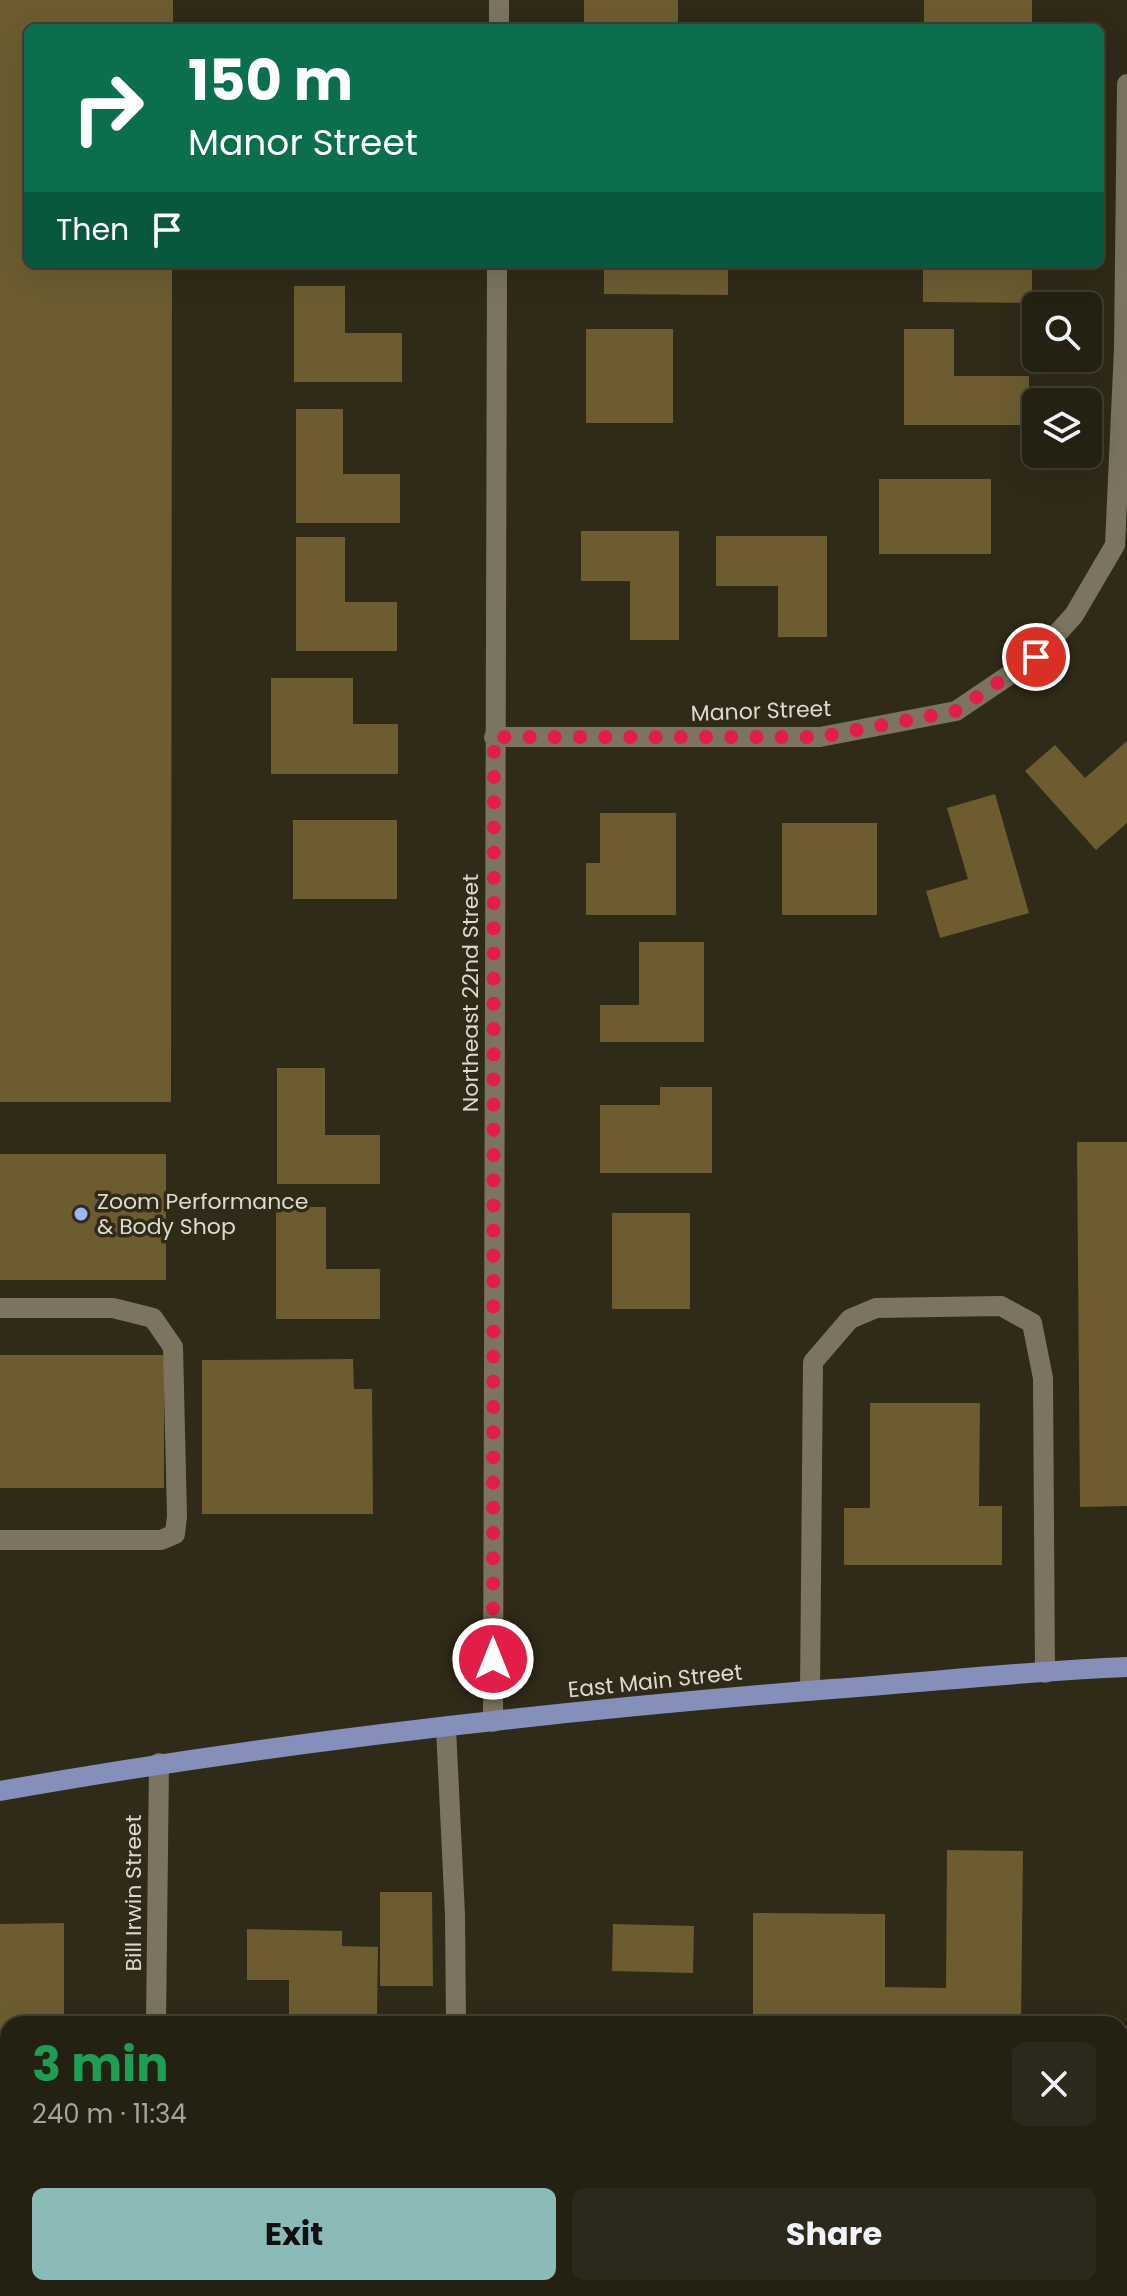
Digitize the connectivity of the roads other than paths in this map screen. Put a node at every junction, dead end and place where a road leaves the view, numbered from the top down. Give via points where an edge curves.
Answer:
1 (499, 0) edge
2 (499, 24) edge
3 (1127, 84) edge
4 (497, 268) edge
5 (494, 737) junction
6 (0, 1308) edge
7 (0, 1540) edge
8 (1127, 1667) edge
9 (1045, 1673) junction
10 (810, 1691) junction
11 (493, 1722) junction
12 (446, 1728) junction
13 (159, 1763) junction
14 (0, 1791) edge
15 (156, 2016) edge
16 (456, 2016) edge

1 - 2 street
3 - 5 street, Manor Street via 1115,545 1074,615 1036,657 956,711 820,737
4 - 5 street, Northeast 22nd Street
5 - 11 street, Northeast 22nd Street
6 - 7 street via 113,1308 153,1318 173,1347 177,1516 175,1534 161,1540
8 - 9 main road, East Main Street
9 - 10 main road, East Main Street
9 - 10 street via 1043,1378 1032,1323 1001,1306 876,1308 850,1319 813,1362
10 - 11 main road, East Main Street
11 - 12 main road, East Main Street
12 - 13 main road, East Main Street
12 - 16 street
13 - 14 main road, East Main Street
13 - 15 street, Bill Irwin Street

